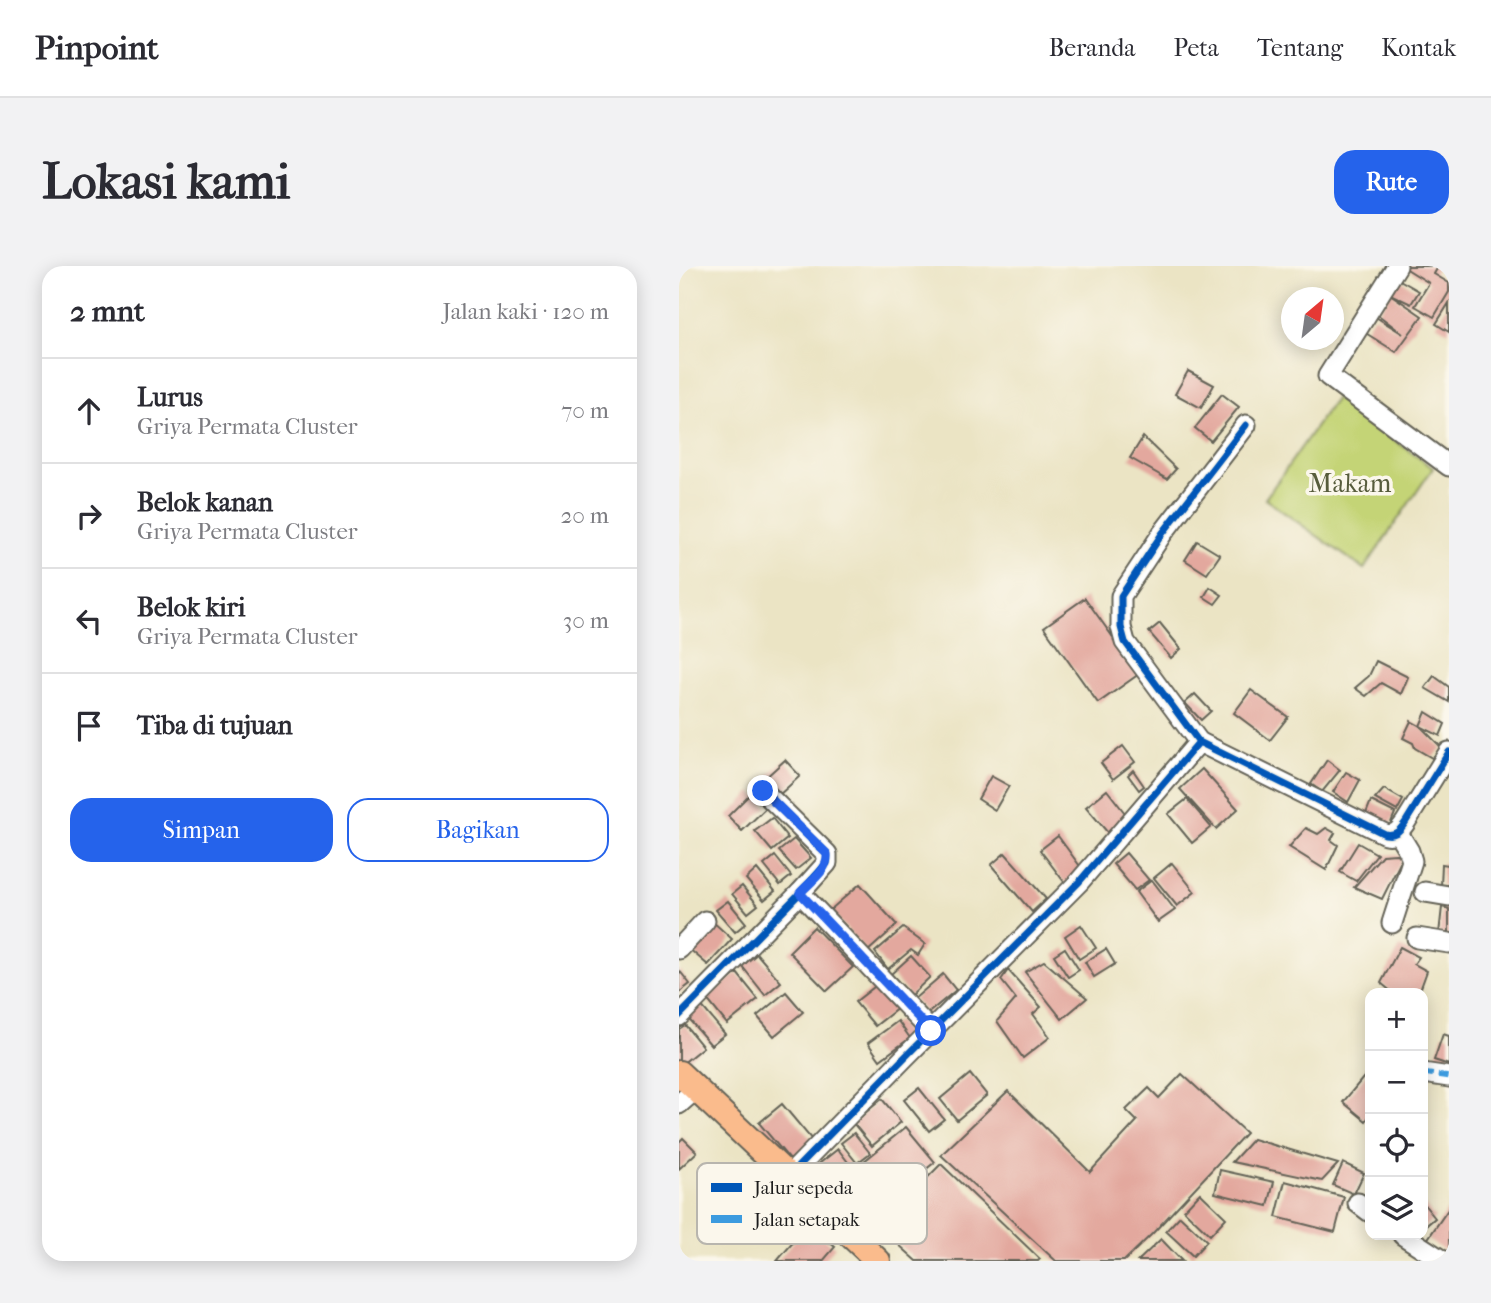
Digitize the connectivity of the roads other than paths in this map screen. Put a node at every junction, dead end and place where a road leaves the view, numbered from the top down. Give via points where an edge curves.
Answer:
1 (1393, 268) edge
2 (1246, 425) dead end
3 (1449, 466) edge
4 (1199, 742) junction
5 (1449, 752) edge
6 (763, 791) dead end
7 (1398, 833) junction
8 (1425, 892) dead end
9 (800, 893) junction
10 (1449, 895) edge
11 (705, 921) dead end
12 (1392, 923) dead end
13 (1417, 938) dead end
14 (1449, 943) edge
15 (679, 949) edge
16 (679, 1016) edge
17 (931, 1031) junction
18 (1428, 1074) edge
19 (1449, 1077) edge
20 (685, 1088) edge
21 (772, 1163) edge
22 (802, 1163) edge
23 (1411, 1240) edge
24 (860, 1244) edge
25 (878, 1261) edge
26 (1443, 1261) edge

1 - 3 street via 1328,376
2 - 4 street via 1121,596 1125,642
4 - 7 street via 1385,834
4 - 17 street via 1079,882
5 - 7 street
6 - 9 street via 827,854 825,867
7 - 12 street via 1412,861
8 - 10 street
9 - 16 street
9 - 17 street
11 - 15 street
13 - 14 street
17 - 22 street
18 - 19 street
20 - 21 main road
23 - 26 street
24 - 25 main road

